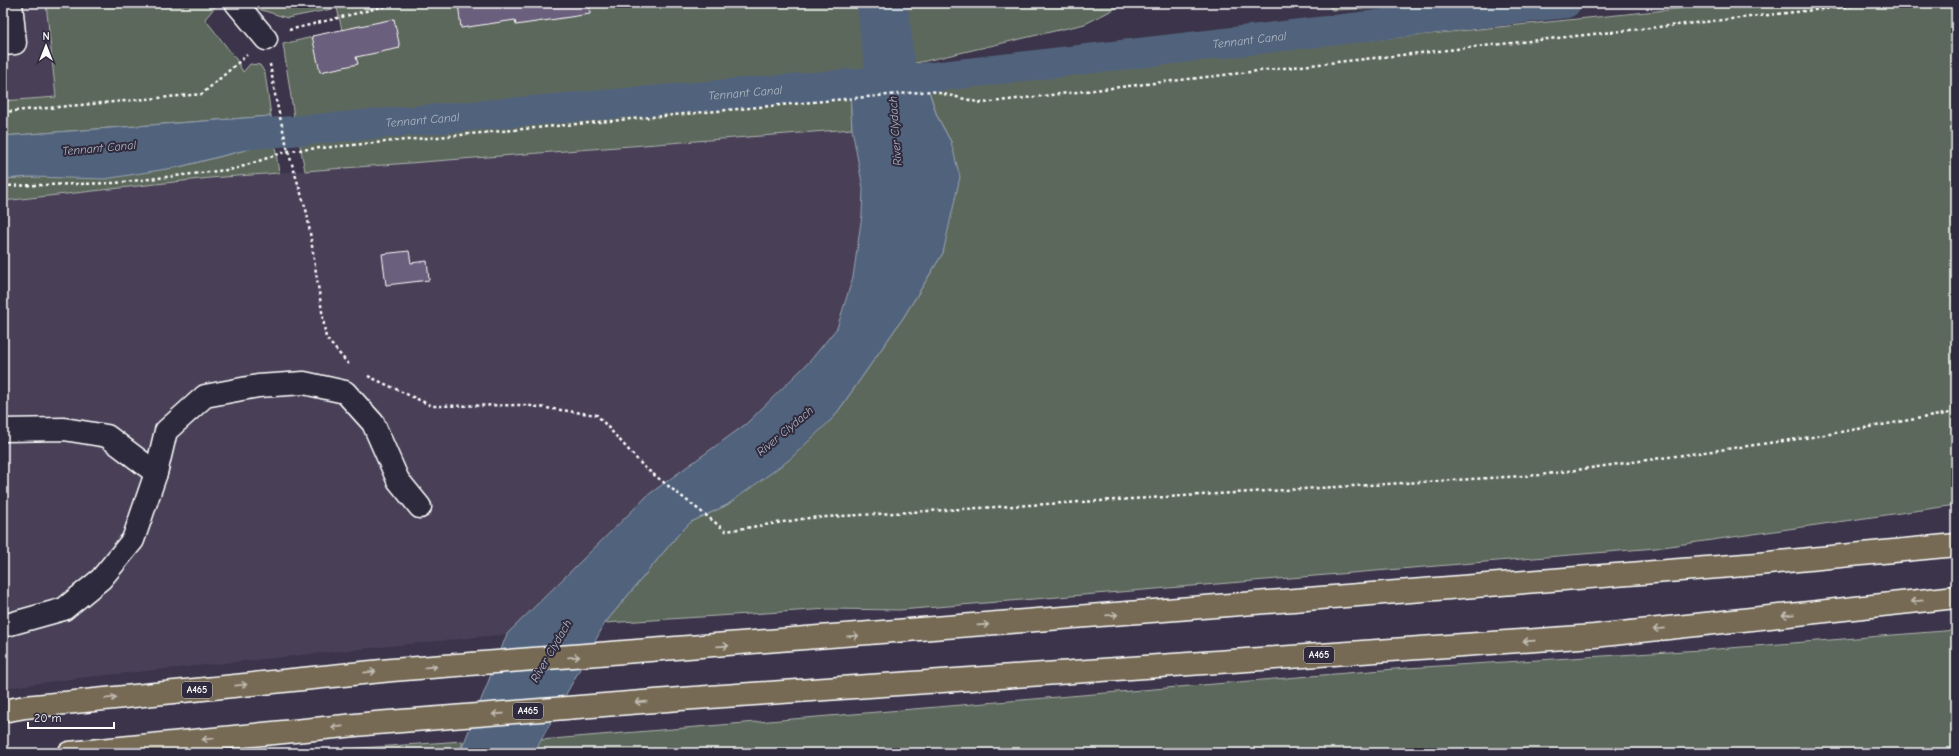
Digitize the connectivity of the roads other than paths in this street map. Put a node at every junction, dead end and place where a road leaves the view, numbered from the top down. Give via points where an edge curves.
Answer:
1 (11, 3) edge
2 (236, 3) edge
3 (266, 39) road end
4 (3, 44) edge
5 (3, 430) edge
6 (156, 473) junction
7 (420, 507) dead end
8 (1956, 545) edge
9 (1956, 597) edge
10 (3, 626) edge
11 (3, 711) edge
12 (69, 753) edge

1 - 4 street via 15,43
2 - 3 street
5 - 6 street via 64,429 107,436
6 - 7 street via 166,431 205,396 258,386 304,383 345,392 373,423 398,480
6 - 10 street via 133,540 101,579 64,609
11 -> 8 highway, A465 via 392,670 1758,564
9 -> 12 highway, A465 via 1594,636 680,699 376,723

